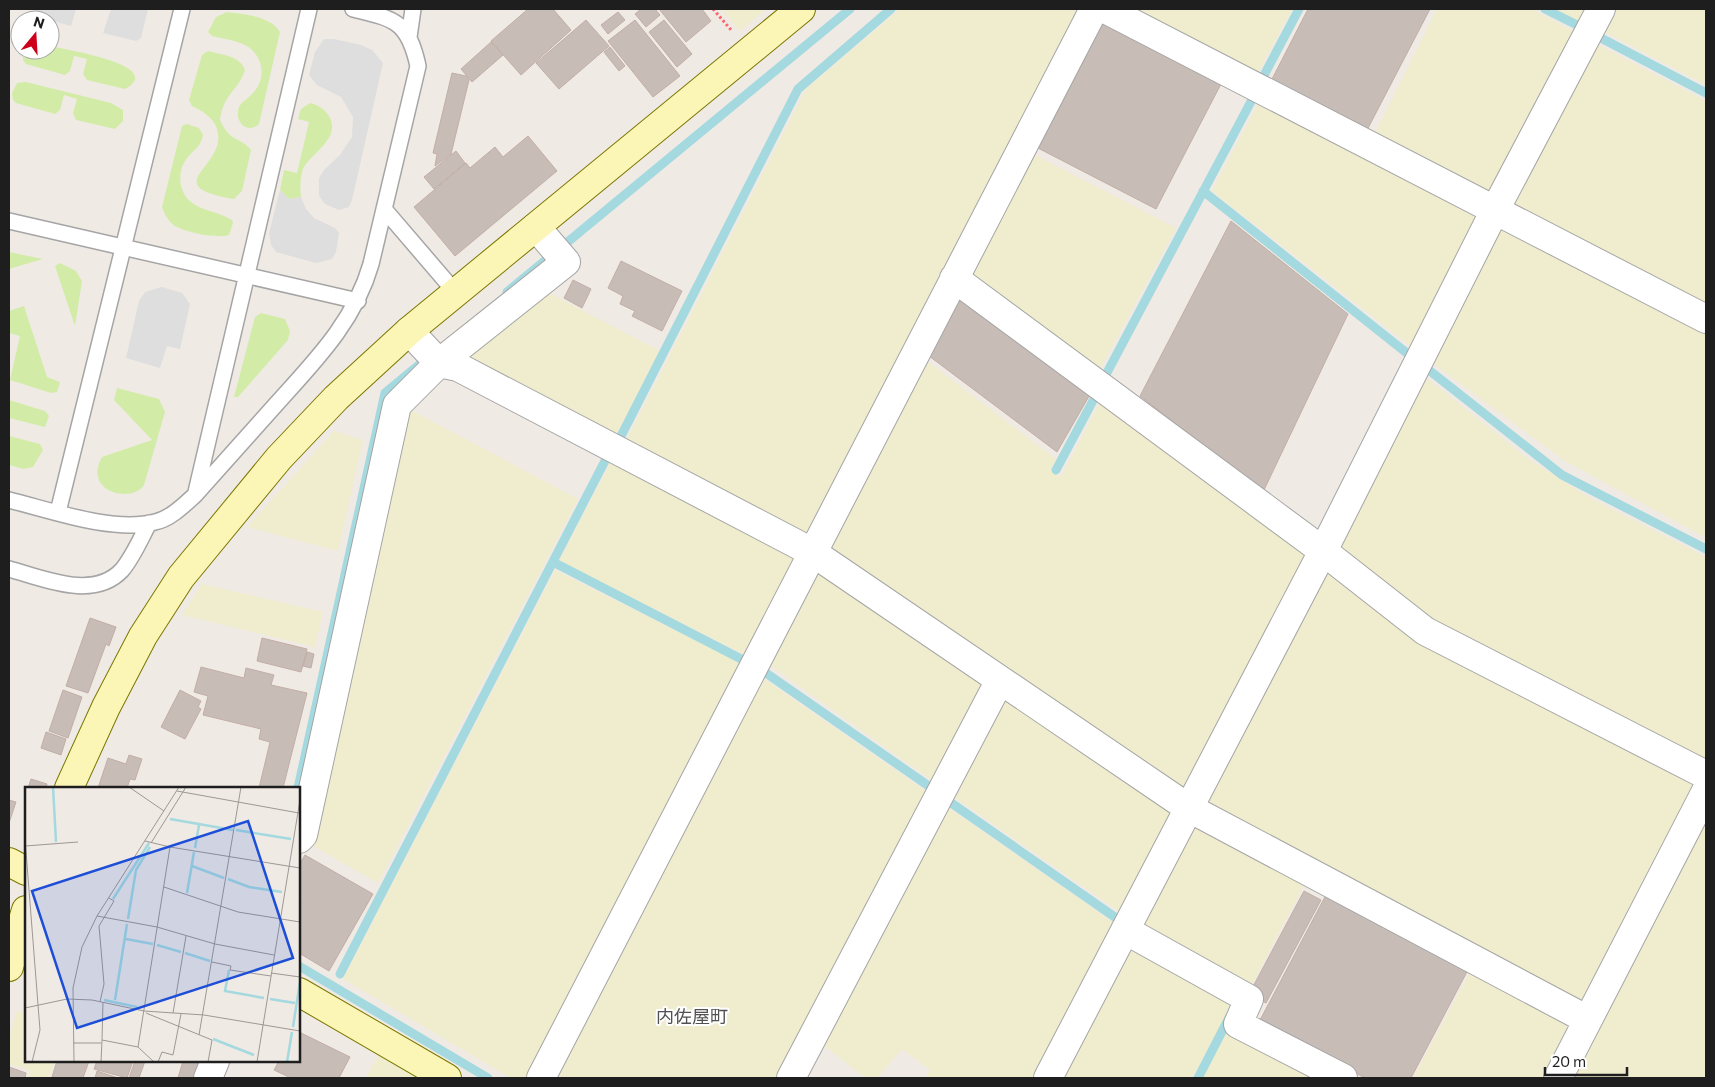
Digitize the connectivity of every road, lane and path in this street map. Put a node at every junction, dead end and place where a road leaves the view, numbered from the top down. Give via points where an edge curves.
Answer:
1 (182, 9) edge
2 (309, 9) edge
3 (353, 9) edge
4 (413, 9) edge
5 (800, 9) edge
6 (1094, 9) edge
7 (1105, 9) edge
8 (1600, 9) edge
9 (409, 37) junction
10 (384, 209) junction
11 (1495, 210) junction
12 (9, 221) edge
13 (550, 243) junction
14 (124, 247) junction
15 (246, 275) junction
16 (954, 278) junction
17 (456, 293) junction
18 (358, 302) junction
19 (1706, 319) edge
20 (428, 351) junction
21 (196, 495) junction
22 (9, 500) edge
23 (58, 512) junction
24 (149, 523) junction
25 (1323, 551) junction
26 (812, 552) junction
27 (9, 569) edge
28 (1000, 680) junction
29 (1706, 775) edge
30 (69, 787) edge
31 (1706, 791) edge
32 (1188, 807) junction
33 (300, 838) edge
34 (9, 862) edge
35 (25, 870) edge
36 (25, 913) edge
37 (1125, 930) junction
38 (9, 967) edge
39 (300, 993) edge
40 (1588, 1020) junction
41 (215, 1062) edge
42 (208, 1078) edge
43 (447, 1078) edge
44 (542, 1078) edge
45 (791, 1078) edge
46 (1048, 1078) edge
47 (1343, 1078) edge
48 (1558, 1078) edge

1 - 14 lane
2 - 15 lane
3 - 9 lane via 393,22
4 - 9 lane
5 - 13 street
6 - 16 street
7 - 11 street
8 - 11 street
9 - 10 lane via 418,66
10 - 17 lane
10 - 18 lane
11 - 19 street
11 - 25 street
12 - 14 lane
13 - 17 street
13 - 20 street via 566,262
14 - 15 lane
14 - 23 lane
15 - 18 lane
15 - 21 lane
16 - 25 street
16 - 26 street
17 - 20 street
18 - 21 lane via 323,352
20 - 26 street
20 - 30 street via 336,398 279,458 181,577 143,636
20 - 33 street via 397,405
21 - 24 lane via 176,511
22 - 23 lane
23 - 24 lane via 114,525
24 - 27 lane via 122,569 102,583 81,587
25 - 29 street via 1425,631
25 - 32 street
26 - 28 street
26 - 44 street
28 - 32 street
28 - 45 street
31 - 40 street
32 - 37 street
32 - 40 street
34 - 35 street
36 - 38 street
37 - 46 street
37 - 47 street via 1249,1000 1238,1024
39 - 43 street
40 - 48 street
41 - 42 street

